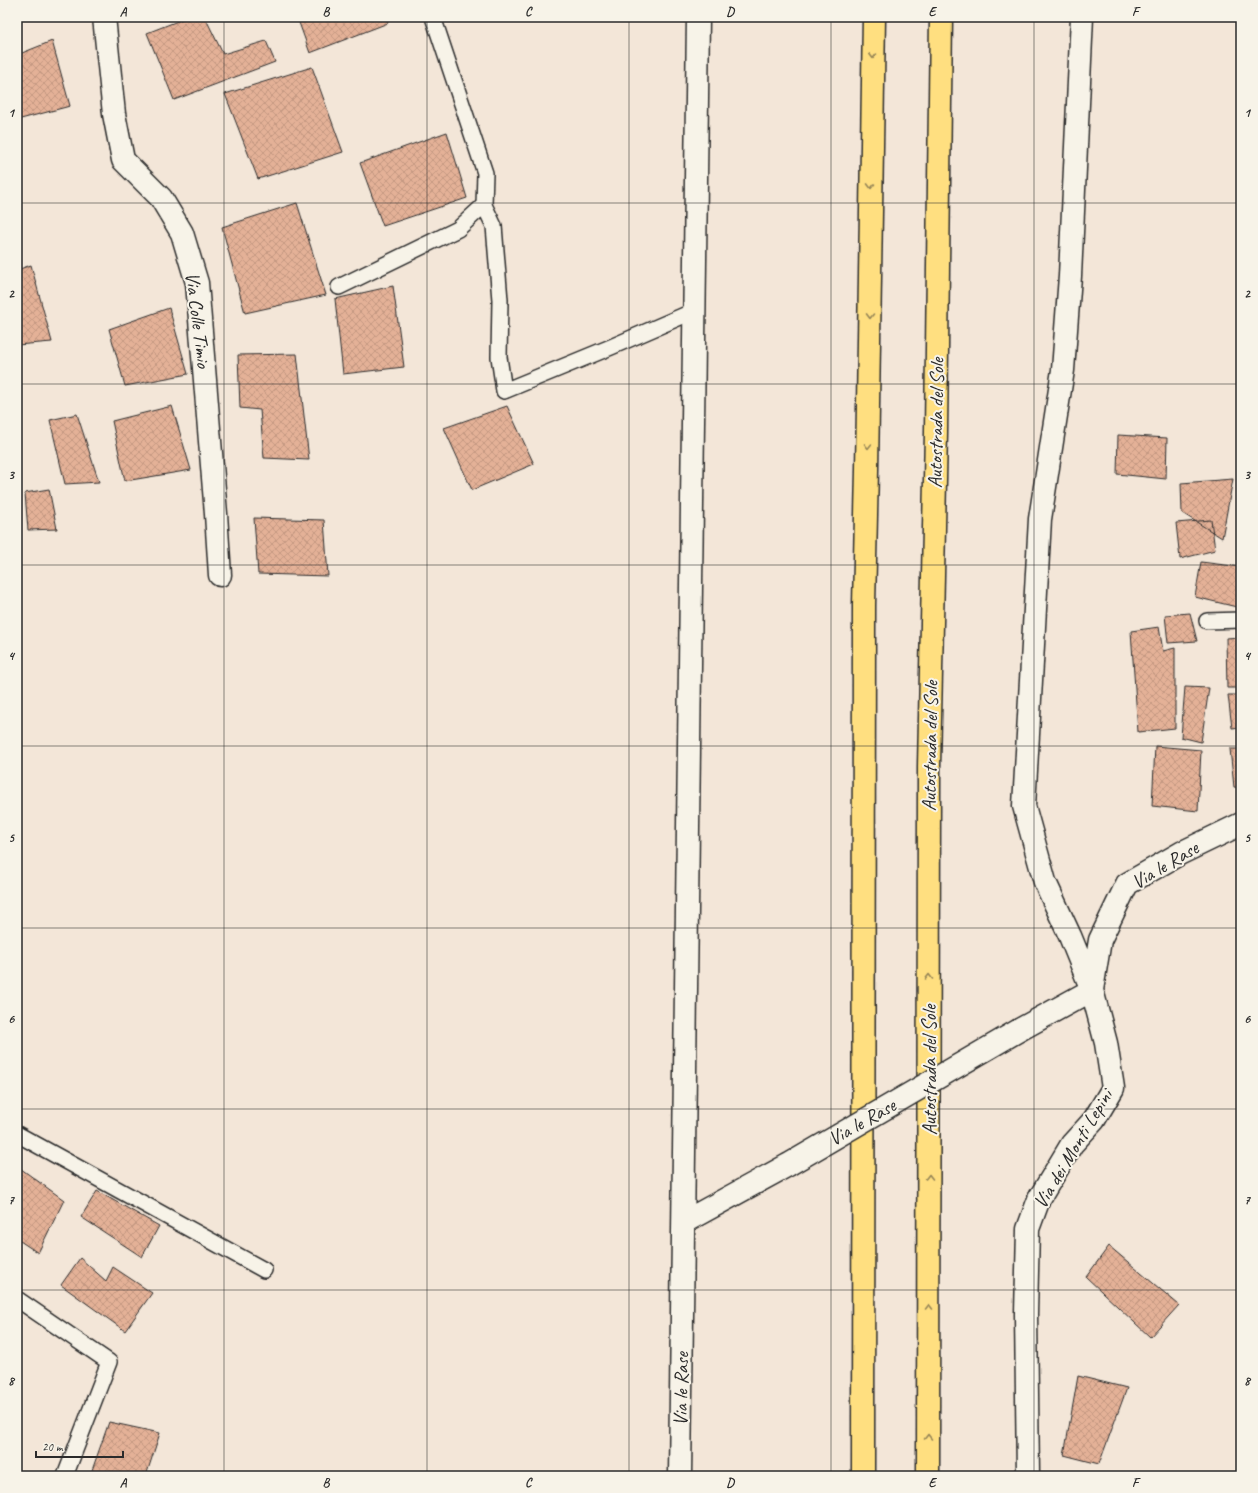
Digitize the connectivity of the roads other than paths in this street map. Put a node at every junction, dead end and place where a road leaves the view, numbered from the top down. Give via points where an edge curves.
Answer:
1 (104, 17) edge
2 (433, 17) edge
3 (698, 17) edge
4 (874, 17) edge
5 (941, 17) edge
6 (1082, 17) edge
7 (484, 205) junction
8 (339, 287) dead end
9 (694, 311) junction
10 (220, 575) dead end
11 (1241, 620) edge
12 (1208, 621) dead end
13 (1241, 824) edge
14 (1092, 990) junction
15 (17, 1134) edge
16 (684, 1222) junction
17 (264, 1270) dead end
18 (17, 1299) edge
19 (65, 1476) edge
20 (680, 1476) edge
21 (863, 1476) edge
22 (928, 1476) edge
23 (1028, 1476) edge

1 - 10 street, Via Colle Timio via 114,114 123,160 165,204 182,233 197,283
2 - 7 lane via 485,173
3 - 9 street
4 -> 21 highway via 864,604
22 -> 5 highway, Autostrada del Sole via 929,766
6 - 14 street, Via dei Monti Lepini via 1070,276 1063,370 1040,519 1024,806 1044,882
7 - 8 lane via 458,229
7 - 9 lane via 494,226 500,300 499,358 504,391
9 - 16 street
11 - 12 lane
13 - 14 street, Via le Rase via 1181,853 1127,884 1100,940
14 - 16 street, Via le Rase, bridge
14 - 23 street, Via dei Monti Lepini via 1106,1043 1113,1088 1094,1120 1072,1144 1039,1199 1028,1229
15 - 17 lane
16 - 20 street, Via le Rase
18 - 19 lane via 109,1362

